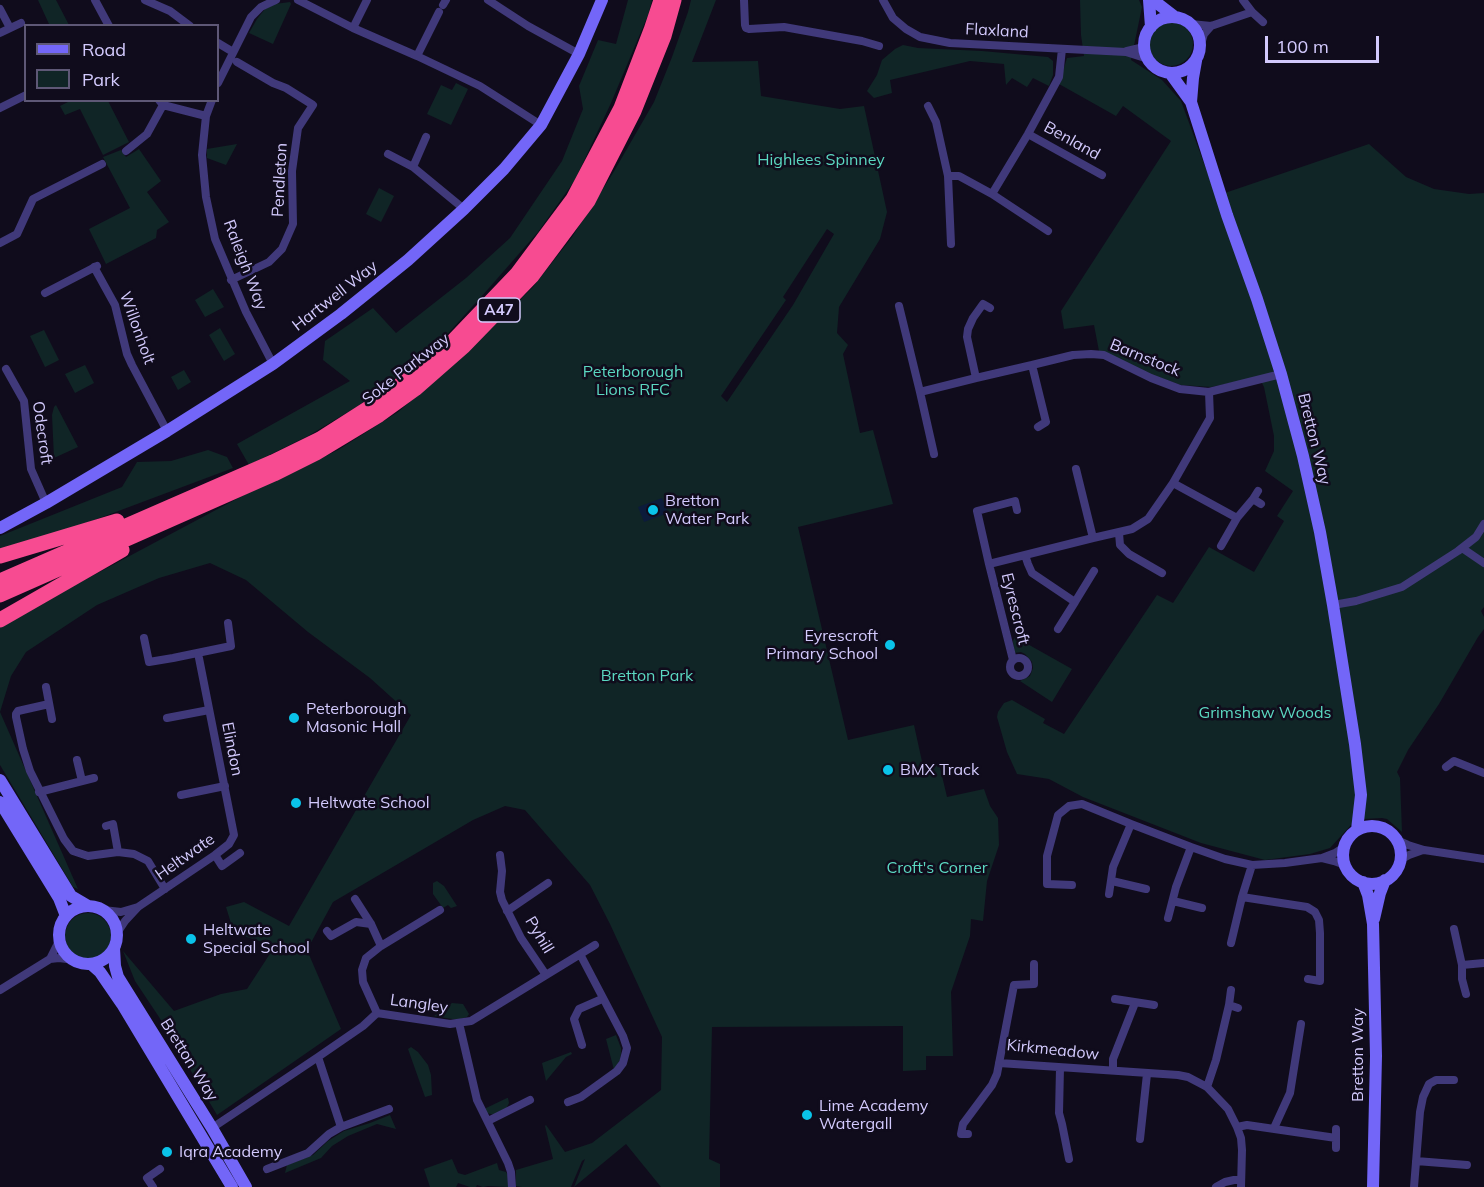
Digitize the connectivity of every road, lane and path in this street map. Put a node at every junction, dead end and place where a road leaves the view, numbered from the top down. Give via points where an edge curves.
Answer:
1 (95, 0) edge
2 (145, 0) edge
3 (276, 0) edge
4 (298, 0) edge
5 (367, 0) edge
6 (488, 0) edge
7 (602, 0) edge
8 (661, 0) edge
9 (674, 0) edge
10 (744, 0) edge
11 (884, 0) edge
12 (1149, 0) edge
13 (1154, 0) edge
14 (1242, 0) edge
15 (258, 4) edge
16 (443, 6) edge
17 (0, 9) edge
18 (1252, 12) junction
19 (1175, 17) junction
20 (1263, 22) dead end
21 (21, 23) dead end
22 (108, 24) edge
23 (187, 24) edge
24 (1191, 24) junction
25 (1211, 26) junction
26 (1151, 27) junction
27 (10, 28) junction
28 (353, 28) junction
29 (0, 33) edge
30 (219, 44) edge
31 (879, 46) dead end
32 (1144, 47) junction
33 (1200, 48) junction
34 (1062, 49) junction
35 (233, 51) junction
36 (1126, 52) junction
37 (579, 54) junction
38 (417, 56) junction
39 (1148, 59) junction
40 (1196, 61) junction
41 (237, 62) dead end
42 (1170, 73) junction
43 (219, 81) edge
44 (24, 96) edge
45 (211, 102) edge
46 (1191, 102) junction
47 (161, 103) edge
48 (928, 106) dead end
49 (0, 108) edge
50 (206, 116) junction
51 (541, 125) junction
52 (1028, 134) junction
53 (426, 137) dead end
54 (126, 151) dead end
55 (388, 154) dead end
56 (102, 164) dead end
57 (413, 167) junction
58 (1102, 175) dead end
59 (948, 176) junction
60 (992, 194) junction
61 (464, 209) junction
62 (1048, 231) dead end
63 (0, 243) edge
64 (951, 244) dead end
65 (231, 280) junction
66 (45, 293) dead end
67 (990, 308) dead end
68 (897, 312) dead end
69 (273, 364) junction
70 (1032, 365) junction
71 (6, 369) dead end
72 (1281, 374) junction
73 (976, 378) junction
74 (920, 392) junction
75 (1209, 392) junction
76 (1038, 427) dead end
77 (166, 431) junction
78 (930, 449) dead end
79 (1076, 469) dead end
80 (1173, 483) junction
81 (183, 501) junction
82 (46, 503) junction
83 (1261, 504) dead end
84 (200, 506) junction
85 (1017, 510) dead end
86 (1237, 518) junction
87 (1484, 524) edge
88 (0, 528) edge
89 (1119, 533) junction
90 (1093, 538) junction
91 (1221, 546) dead end
92 (1462, 548) junction
93 (1025, 555) junction
94 (0, 556) edge
95 (1484, 563) edge
96 (989, 564) junction
97 (1094, 571) dead end
98 (1162, 573) dead end
99 (0, 581) edge
100 (0, 595) edge
101 (1075, 602) junction
102 (1333, 605) junction
103 (0, 620) edge
104 (228, 623) dead end
105 (1058, 629) dead end
106 (144, 638) dead end
107 (198, 653) junction
108 (1013, 660) dead end
109 (46, 687) dead end
110 (49, 704) junction
111 (209, 710) junction
112 (167, 718) dead end
113 (52, 719) dead end
114 (77, 760) dead end
115 (1446, 767) dead end
116 (1484, 773) edge
117 (94, 778) dead end
118 (0, 780) edge
119 (82, 781) junction
120 (225, 786) junction
121 (39, 792) junction
122 (181, 795) dead end
123 (1361, 795) junction
124 (0, 802) edge
125 (1131, 824) junction
126 (106, 826) dead end
127 (1376, 826) junction
128 (1356, 830) junction
129 (1397, 840) junction
130 (1191, 847) junction
131 (1344, 847) junction
132 (1424, 850) junction
133 (118, 852) junction
134 (240, 853) dead end
135 (215, 855) junction
136 (500, 855) dead end
137 (1322, 858) junction
138 (1484, 859) edge
139 (1400, 860) junction
140 (1252, 865) junction
141 (1345, 865) junction
142 (1385, 880) junction
143 (1112, 881) junction
144 (1363, 882) junction
145 (548, 883) dead end
146 (1072, 885) dead end
147 (165, 889) junction
148 (1146, 889) dead end
149 (1109, 894) dead end
150 (1242, 897) junction
151 (355, 899) dead end
152 (1173, 901) junction
153 (88, 906) junction
154 (138, 907) junction
155 (1202, 908) dead end
156 (440, 909) dead end
157 (103, 910) junction
158 (507, 911) junction
159 (66, 916) junction
160 (1168, 918) dead end
161 (371, 924) junction
162 (1373, 924) junction
163 (1454, 929) dead end
164 (327, 931) dead end
165 (117, 933) junction
166 (60, 939) junction
167 (1231, 943) dead end
168 (595, 945) dead end
169 (381, 946) junction
170 (114, 948) junction
171 (580, 954) junction
172 (50, 959) junction
173 (75, 960) junction
174 (1484, 963) edge
175 (92, 964) junction
176 (1034, 964) dead end
177 (1462, 965) junction
178 (546, 975) junction
179 (1308, 979) dead end
180 (0, 990) edge
181 (1231, 990) dead end
182 (1466, 994) dead end
183 (602, 999) junction
184 (1115, 999) dead end
185 (1135, 1003) junction
186 (1154, 1005) dead end
187 (377, 1013) junction
188 (459, 1023) junction
189 (1301, 1024) dead end
190 (582, 1045) dead end
191 (318, 1058) junction
192 (999, 1063) junction
193 (1060, 1068) junction
194 (1113, 1071) junction
195 (1147, 1074) junction
196 (1454, 1080) dead end
197 (1207, 1087) junction
198 (530, 1100) dead end
199 (568, 1102) dead end
200 (389, 1109) dead end
201 (488, 1120) junction
202 (341, 1127) junction
203 (1237, 1127) junction
204 (212, 1128) junction
205 (1274, 1128) junction
206 (963, 1136) dead end
207 (1140, 1139) dead end
208 (1336, 1148) dead end
209 (1065, 1154) dead end
210 (1416, 1161) junction
211 (1467, 1165) dead end
212 (160, 1169) dead end
213 (267, 1169) dead end
214 (1241, 1184) edge
215 (153, 1187) edge
216 (232, 1187) edge
217 (246, 1187) edge
218 (512, 1187) edge
219 (1216, 1187) edge
220 (1373, 1187) edge
221 (1414, 1187) edge

1 - 22 street
2 - 23 street
3 - 15 street
4 - 28 street
5 - 28 street
6 - 37 street
7 - 37 street, Hartwell Way
8 - 81 highway, Soke Parkway / A47 via 621,108 573,199 517,274 454,340 370,407 320,439
9 - 84 highway, Soke Parkway / A47 via 664,36 629,121 588,201 532,276 464,346 379,415 316,453
10 - 31 street via 748,29 784,27
11 - 34 street, Flaxland via 893,18 920,37 950,44
12 - 26 street
13 - 19 street
14 - 18 street
15 - 35 street
16 - 38 street
17 - 27 street
18 - 20 street
18 - 25 street
19 - 24 street
19 - 26 street via 1164,18
21 - 27 street
24 - 25 street
24 - 33 street via 1197,31
25 - 33 street
26 - 32 street
27 - 29 street
28 - 38 street
30 - 35 street
32 - 36 street, Flaxland
32 - 39 street
33 - 40 street
34 - 36 street, Flaxland
34 - 52 street, Benland via 1059,77
35 - 43 street
36 - 39 street, Flaxland
37 - 51 street, Hartwell Way
38 - 51 street via 480,86
39 - 42 street via 1157,69
40 - 42 street via 1184,70
40 - 46 street, Bretton Way
41 - 65 street, Pendleton via 313,105 298,128 292,171 293,224 282,249 269,262
42 - 46 street, Bretton Way
44 - 49 street
45 - 50 street, Raleigh Way
46 - 72 street, Bretton Way
47 - 50 street
47 - 54 street via 147,134
48 - 59 street via 936,122
50 - 65 street, Raleigh Way via 202,155 206,197 215,239
51 - 61 street, Hartwell Way
52 - 58 street, Benland
52 - 60 street, Benland
53 - 57 street
55 - 57 street
56 - 63 street via 33,199 17,234
57 - 61 street
59 - 60 street via 959,176
59 - 64 street
60 - 62 street
61 - 69 street, Hartwell Way via 408,260
65 - 69 street, Raleigh Way
66 - 77 street, Willonholt via 96,266 115,305 132,365
67 - 73 street via 983,304 968,329
68 - 74 street
69 - 77 street, Hartwell Way
70 - 73 street, Barnstock
70 - 75 street, Barnstock via 1073,355 1104,355 1180,389
70 - 76 street via 1046,422
71 - 82 street, Odecroft via 24,401 31,469
72 - 75 street, Barnstock
72 - 102 street, Bretton Way via 1303,456
73 - 74 street, Barnstock
74 - 78 street
75 - 80 street, Eyrescroft via 1210,418
77 - 82 street, Hartwell Way
79 - 90 street via 1083,479
80 - 86 street
80 - 89 street, Eyrescroft via 1149,519
81 - 94 highway, A47
81 - 99 highway, Soke Parkway / A47
82 - 88 street, Hartwell Way
83 - 86 street via 1255,495
84 - 100 highway, Soke Parkway / A47
84 - 103 highway, A47
85 - 96 street, Eyrescroft via 1015,501 977,511
86 - 91 street
87 - 92 street
89 - 90 street, Eyrescroft
89 - 98 street via 1120,545 1129,554 1149,570
90 - 93 street, Eyrescroft
92 - 95 street
92 - 102 street via 1402,587
93 - 96 street, Eyrescroft
93 - 101 street, Eyrescroft via 1032,573
96 - 108 street, Eyrescroft
97 - 101 street
101 - 105 street
102 - 123 street, Bretton Way
104 - 107 street via 231,646
106 - 107 street via 149,662
107 - 111 street, Elindon
109 - 110 street
110 - 113 street
110 - 121 street via 12,714
111 - 112 street, Elindon
111 - 120 street, Elindon
114 - 119 street
115 - 116 street via 1455,758
117 - 119 street
118 - 153 street via 70,896
119 - 121 street
120 - 122 street, Elindon
120 - 135 street, Heltwate via 234,835
121 - 133 street via 74,850 88,856
123 - 127 street, Bretton Way
123 - 128 street, Bretton Way
124 - 159 street
125 - 130 street
125 - 143 street via 1113,867
125 - 146 street via 1082,804 1069,806 1059,815 1047,856 1047,884
126 - 133 street via 113,824
127 - 128 street
127 - 129 street
128 - 131 street
129 - 132 street
129 - 139 street
130 - 140 street
130 - 152 street
131 - 137 street
131 - 141 street
132 - 138 street
132 - 139 street
133 - 147 street via 148,861
134 - 135 street via 222,866
135 - 147 street, Heltwate
136 - 158 street, Pyhill via 500,892
137 - 140 street
137 - 141 street
139 - 142 street
140 - 150 street
141 - 144 street
142 - 144 street
142 - 162 street, Bretton Way
143 - 148 street
143 - 149 street
144 - 162 street, Bretton Way
145 - 158 street, Pyhill
147 - 154 street, Heltwate
150 - 167 street
150 - 179 street via 1307,907 1315,912 1324,982
151 - 161 street
152 - 155 street
152 - 160 street
153 - 157 street
153 - 159 street
154 - 157 street, Heltwate via 121,912
154 - 165 street, Heltwate
156 - 169 street
157 - 165 street
158 - 178 street, Pyhill
159 - 166 street via 61,923
161 - 164 street via 356,922 331,936
161 - 169 street
162 - 220 street, Bretton Way
163 - 177 street
165 - 170 street
166 - 172 street
166 - 173 street via 62,948
168 - 171 street, Langley
169 - 187 street via 366,958 362,970 363,982
170 - 175 street
170 - 204 street, Bretton Way via 118,977
171 - 178 street, Langley
171 - 183 street
172 - 173 street
172 - 180 street
173 - 175 street
174 - 177 street
175 - 216 street, Bretton Way via 122,1004
176 - 192 street, Kirkmeadow via 1034,984 1014,985
177 - 182 street
178 - 188 street, Langley via 471,1020
181 - 197 street via 1234,1007
183 - 190 street via 579,1009 574,1019
183 - 199 street via 627,1048 623,1063 611,1077
184 - 185 street
185 - 186 street
185 - 194 street, Kirkmeadow via 1113,1059
187 - 188 street, Langley
187 - 191 street, Langley
188 - 201 street, Langley via 477,1100
189 - 205 street via 1303,1037 1290,1093
191 - 202 street
191 - 204 street, Langley
192 - 193 street, Kirkmeadow
192 - 206 street via 992,1085 963,1124
193 - 194 street, Kirkmeadow
193 - 209 street via 1059,1113
194 - 195 street, Kirkmeadow
195 - 197 street, Kirkmeadow via 1188,1077
195 - 207 street via 1146,1125
196 - 210 street via 1426,1081
197 - 203 street, Kirkmeadow via 1228,1109
198 - 201 street
200 - 202 street
201 - 218 street, Langley via 511,1172
202 - 213 street via 308,1152
203 - 205 street
203 - 214 street, Kirkmeadow via 1242,1150
204 - 217 street, Bretton Way
205 - 208 street via 1336,1133
210 - 211 street via 1445,1167
210 - 221 street
212 - 215 street via 147,1178
214 - 219 street via 1234,1180

